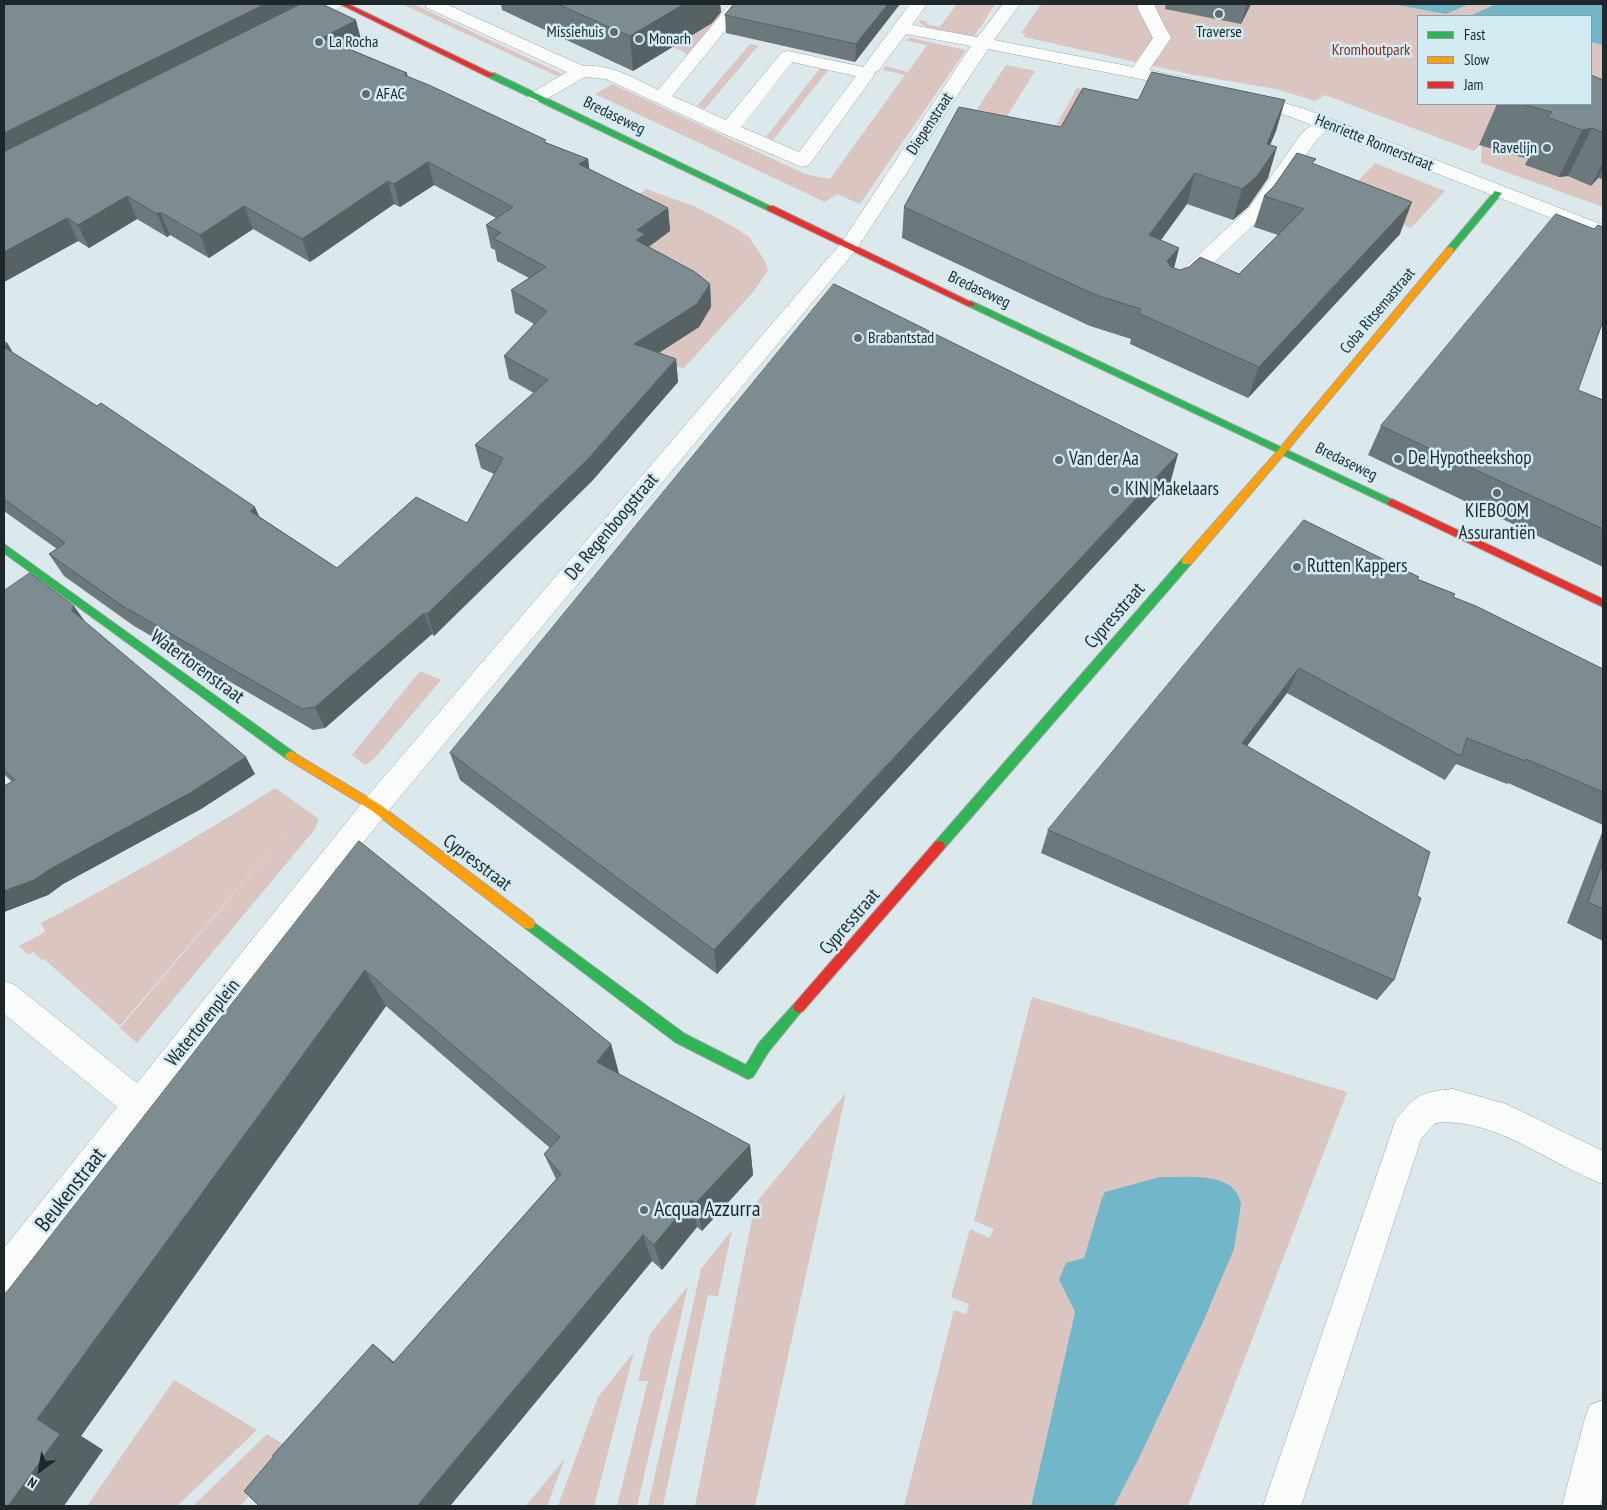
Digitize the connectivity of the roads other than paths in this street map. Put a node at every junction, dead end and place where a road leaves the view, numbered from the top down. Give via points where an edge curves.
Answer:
1 (333, 4) edge
2 (342, 4) edge
3 (433, 4) edge
4 (919, 4) edge
5 (1012, 4) edge
6 (1147, 4) edge
7 (735, 5) edge
8 (902, 28) junction
9 (280, 30) edge
10 (982, 43) junction
11 (872, 67) dead end
12 (581, 72) junction
13 (1138, 74) junction
14 (1206, 88) edge
15 (1232, 93) edge
16 (537, 97) junction
17 (661, 98) junction
18 (1324, 124) junction
19 (729, 129) junction
20 (1498, 193) junction
21 (1603, 232) edge
22 (849, 246) junction
23 (1172, 292) edge
24 (1283, 450) junction
25 (4, 548) edge
26 (1603, 603) edge
27 (375, 807) junction
28 (4, 995) edge
29 (138, 1104) junction
30 (1603, 1168) edge
31 (4, 1276) edge
32 (1603, 1418) edge
33 (1282, 1506) edge
34 (1581, 1506) edge

1 - 9 street
2 - 16 street, Bredaseweg
3 - 12 street
4 - 8 street
5 - 10 street, Diepenstraat
6 - 13 street via 1162,38
7 - 17 street
8 - 10 street
8 - 11 street
10 - 13 street
10 - 22 street, Diepenstraat
12 - 16 street
12 - 17 street via 611,74
13 - 14 street
15 - 18 street, Henriette Ronnerstraat
16 - 22 street, Bredaseweg
17 - 19 street
18 - 20 street, Henriette Ronnerstraat
18 - 23 street via 1308,138 1256,212
19 - 19 street via 788,56 867,73 802,161
20 - 21 street, Henriette Ronnerstraat
20 - 24 street, Coba Ritsemastraat
22 - 24 street, Bredaseweg
22 - 27 street, De Regenboogstraat
24 - 26 street, Bredaseweg
24 - 27 street, Cypresstraat via 764,1047 748,1073 680,1038
25 - 27 street, Watertorenstraat via 298,761
27 - 29 street, Watertorenplein
28 - 29 street
29 - 31 street, Beukenstraat
30 - 33 street via 1494,1115 1453,1105 1427,1108 1408,1130
32 - 34 street

